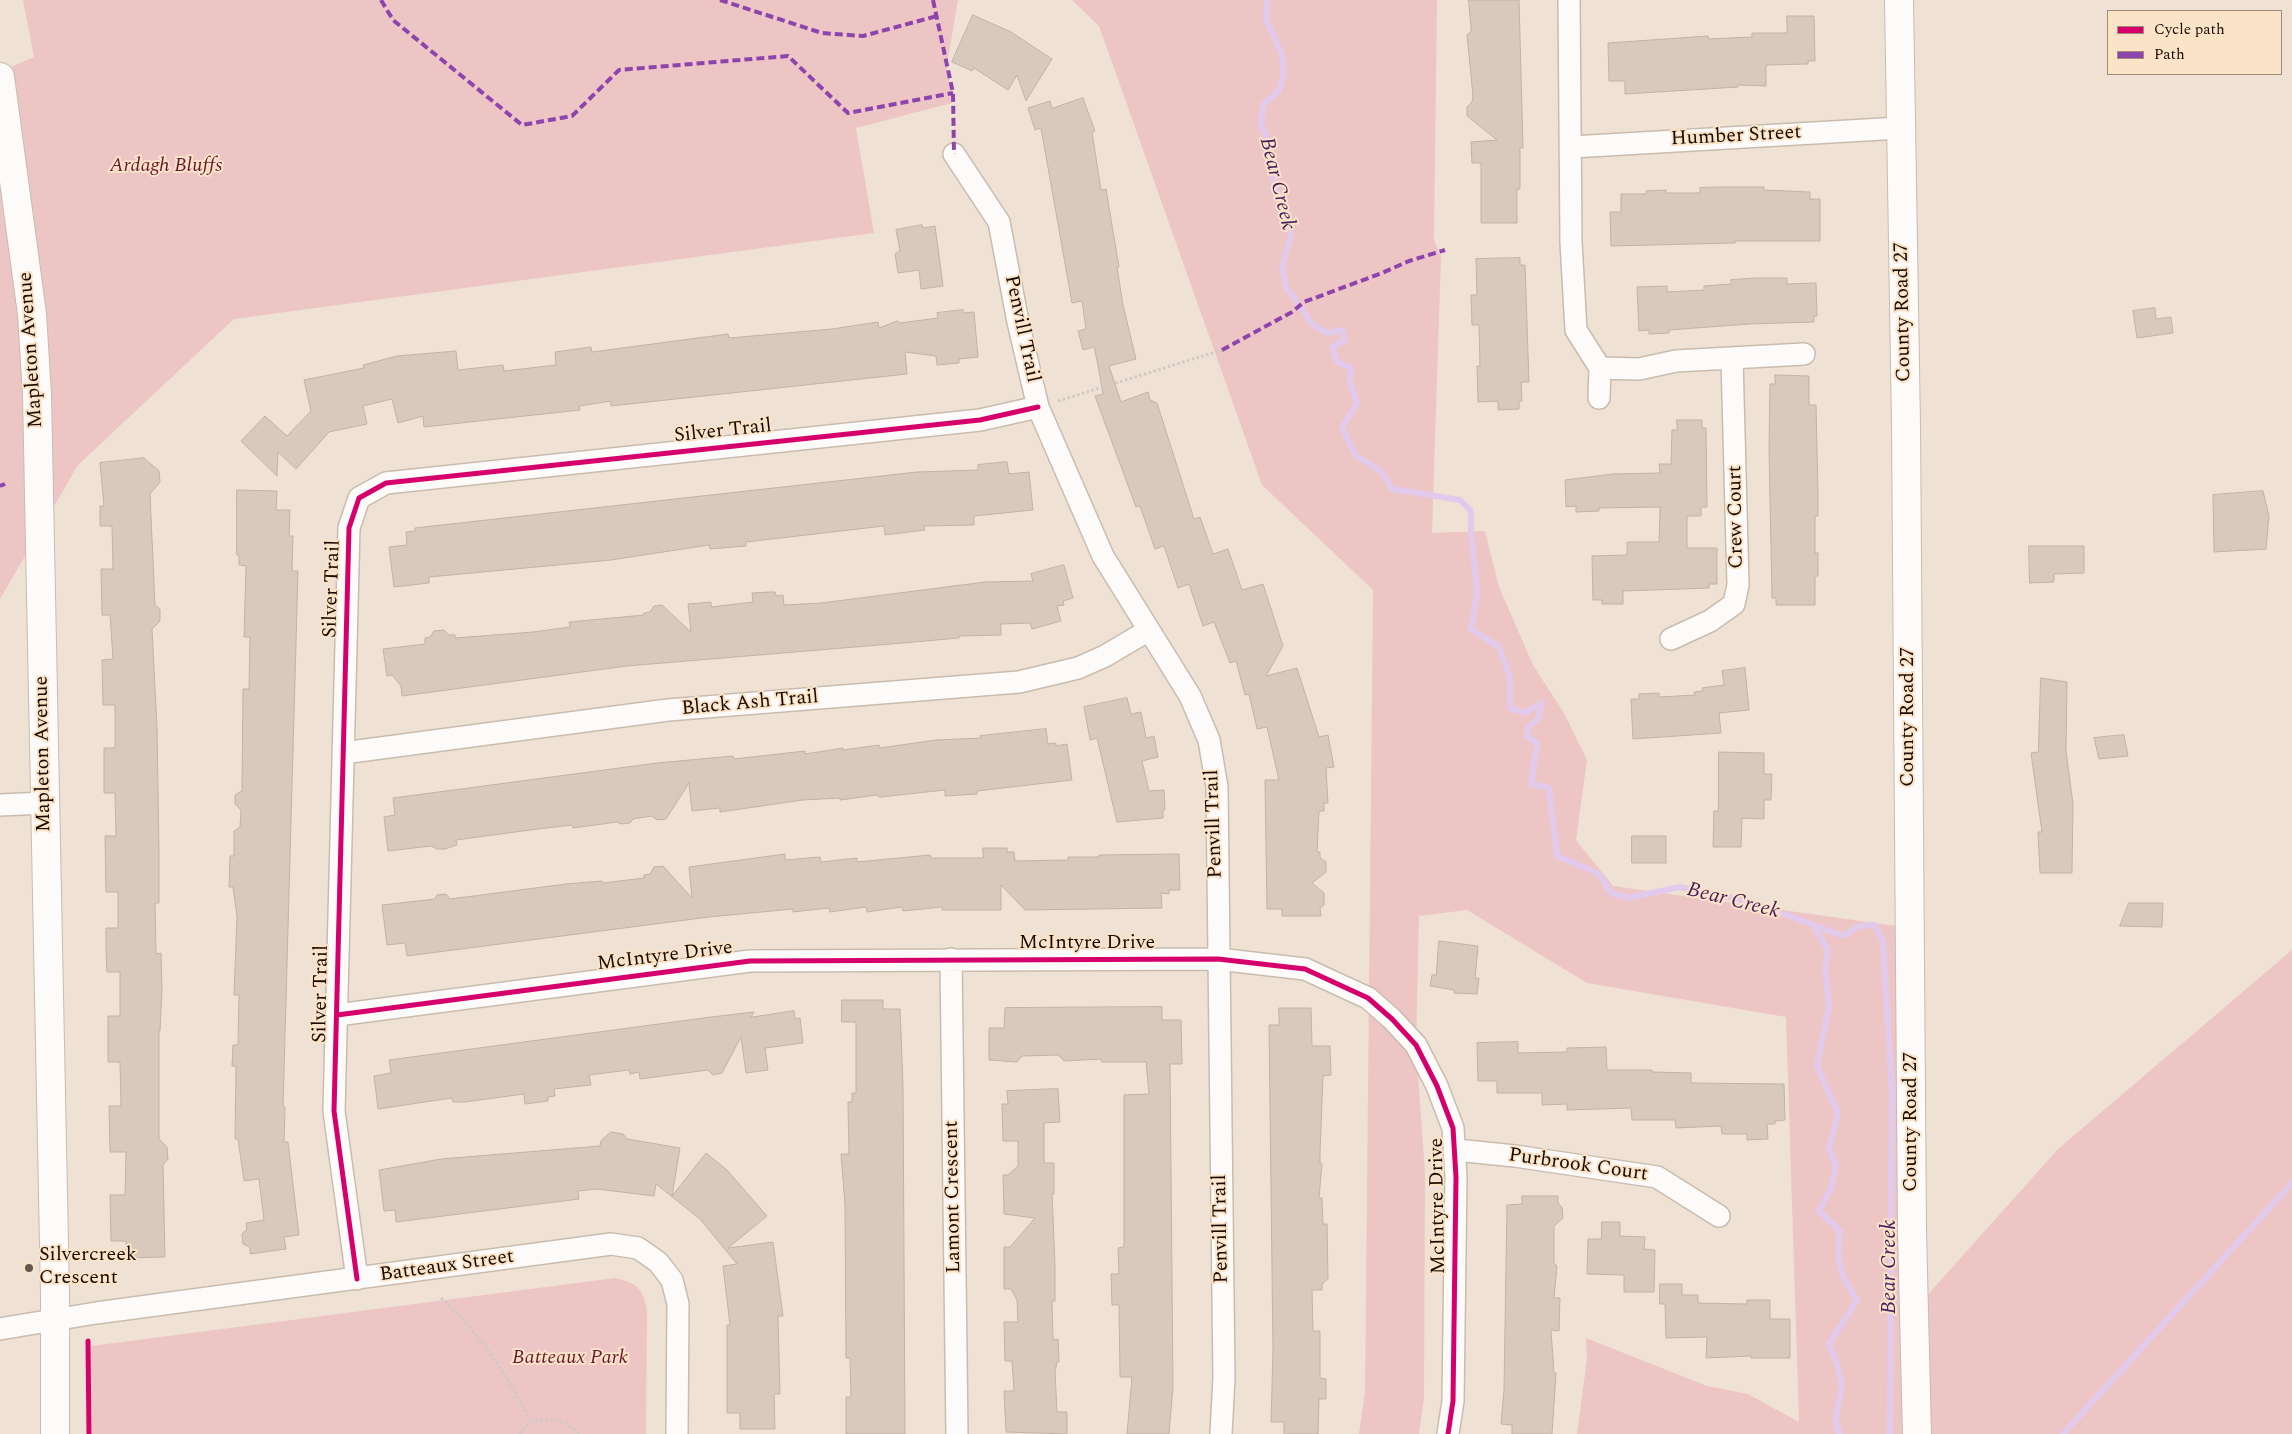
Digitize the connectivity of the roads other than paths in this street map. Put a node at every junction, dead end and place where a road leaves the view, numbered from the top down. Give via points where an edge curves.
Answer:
1 (1569, 0) edge
2 (1899, 0) edge
3 (0, 77) edge
4 (1900, 128) junction
5 (1572, 147) junction
6 (954, 154) dead end
7 (1804, 354) dead end
8 (1732, 358) junction
9 (1600, 368) junction
10 (1600, 398) dead end
11 (1038, 407) junction
12 (1149, 630) junction
13 (1671, 639) dead end
14 (343, 753) junction
15 (45, 803) junction
16 (0, 805) edge
17 (952, 959) junction
18 (1218, 959) junction
19 (337, 1015) junction
20 (1456, 1150) junction
21 (1719, 1216) dead end
22 (357, 1279) junction
23 (55, 1320) junction
24 (0, 1329) edge
25 (55, 1434) edge
26 (677, 1434) edge
27 (956, 1434) edge
28 (1221, 1434) edge
29 (1448, 1434) edge
30 (1917, 1434) edge

1 - 5 street
2 - 4 main road, County Road 27
3 - 15 main road, Mapleton Avenue via 31,304 35,358
4 - 5 street, Humber Street
4 - 30 main road, County Road 27
5 - 9 street via 1571,242 1576,330
6 - 11 street, Penvill Trail via 998,222
7 - 8 street
8 - 9 street via 1676,362 1639,369
8 - 13 street, Crew Court via 1738,585 1734,604 1710,621
9 - 10 street
11 - 12 street, Penvill Trail via 1103,556
11 - 14 street, Silver Trail via 980,420 386,483 359,498 349,528
12 - 14 street, Black Ash Trail via 1078,668 1019,682 668,710
12 - 18 street, Penvill Trail via 1190,696 1209,740 1217,787
14 - 19 street, Silver Trail
15 - 16 street
15 - 23 main road, Mapleton Avenue
17 - 18 street, McIntyre Drive
17 - 19 street, McIntyre Drive via 750,961
17 - 27 street, Lamont Crescent
18 - 20 street, McIntyre Drive via 1305,969 1368,998 1416,1045 1437,1086 1453,1128
18 - 28 street, Penvill Trail via 1224,1378
19 - 22 street, Silver Trail via 334,1111
20 - 21 street, Purbrook Court via 1657,1177
20 - 29 street, McIntyre Drive via 1453,1401
22 - 23 street, Batteaux Street
22 - 26 street, Batteaux Street via 611,1244 638,1248 658,1262 672,1280 678,1304
23 - 24 street
23 - 25 main road, Mapleton Avenue

